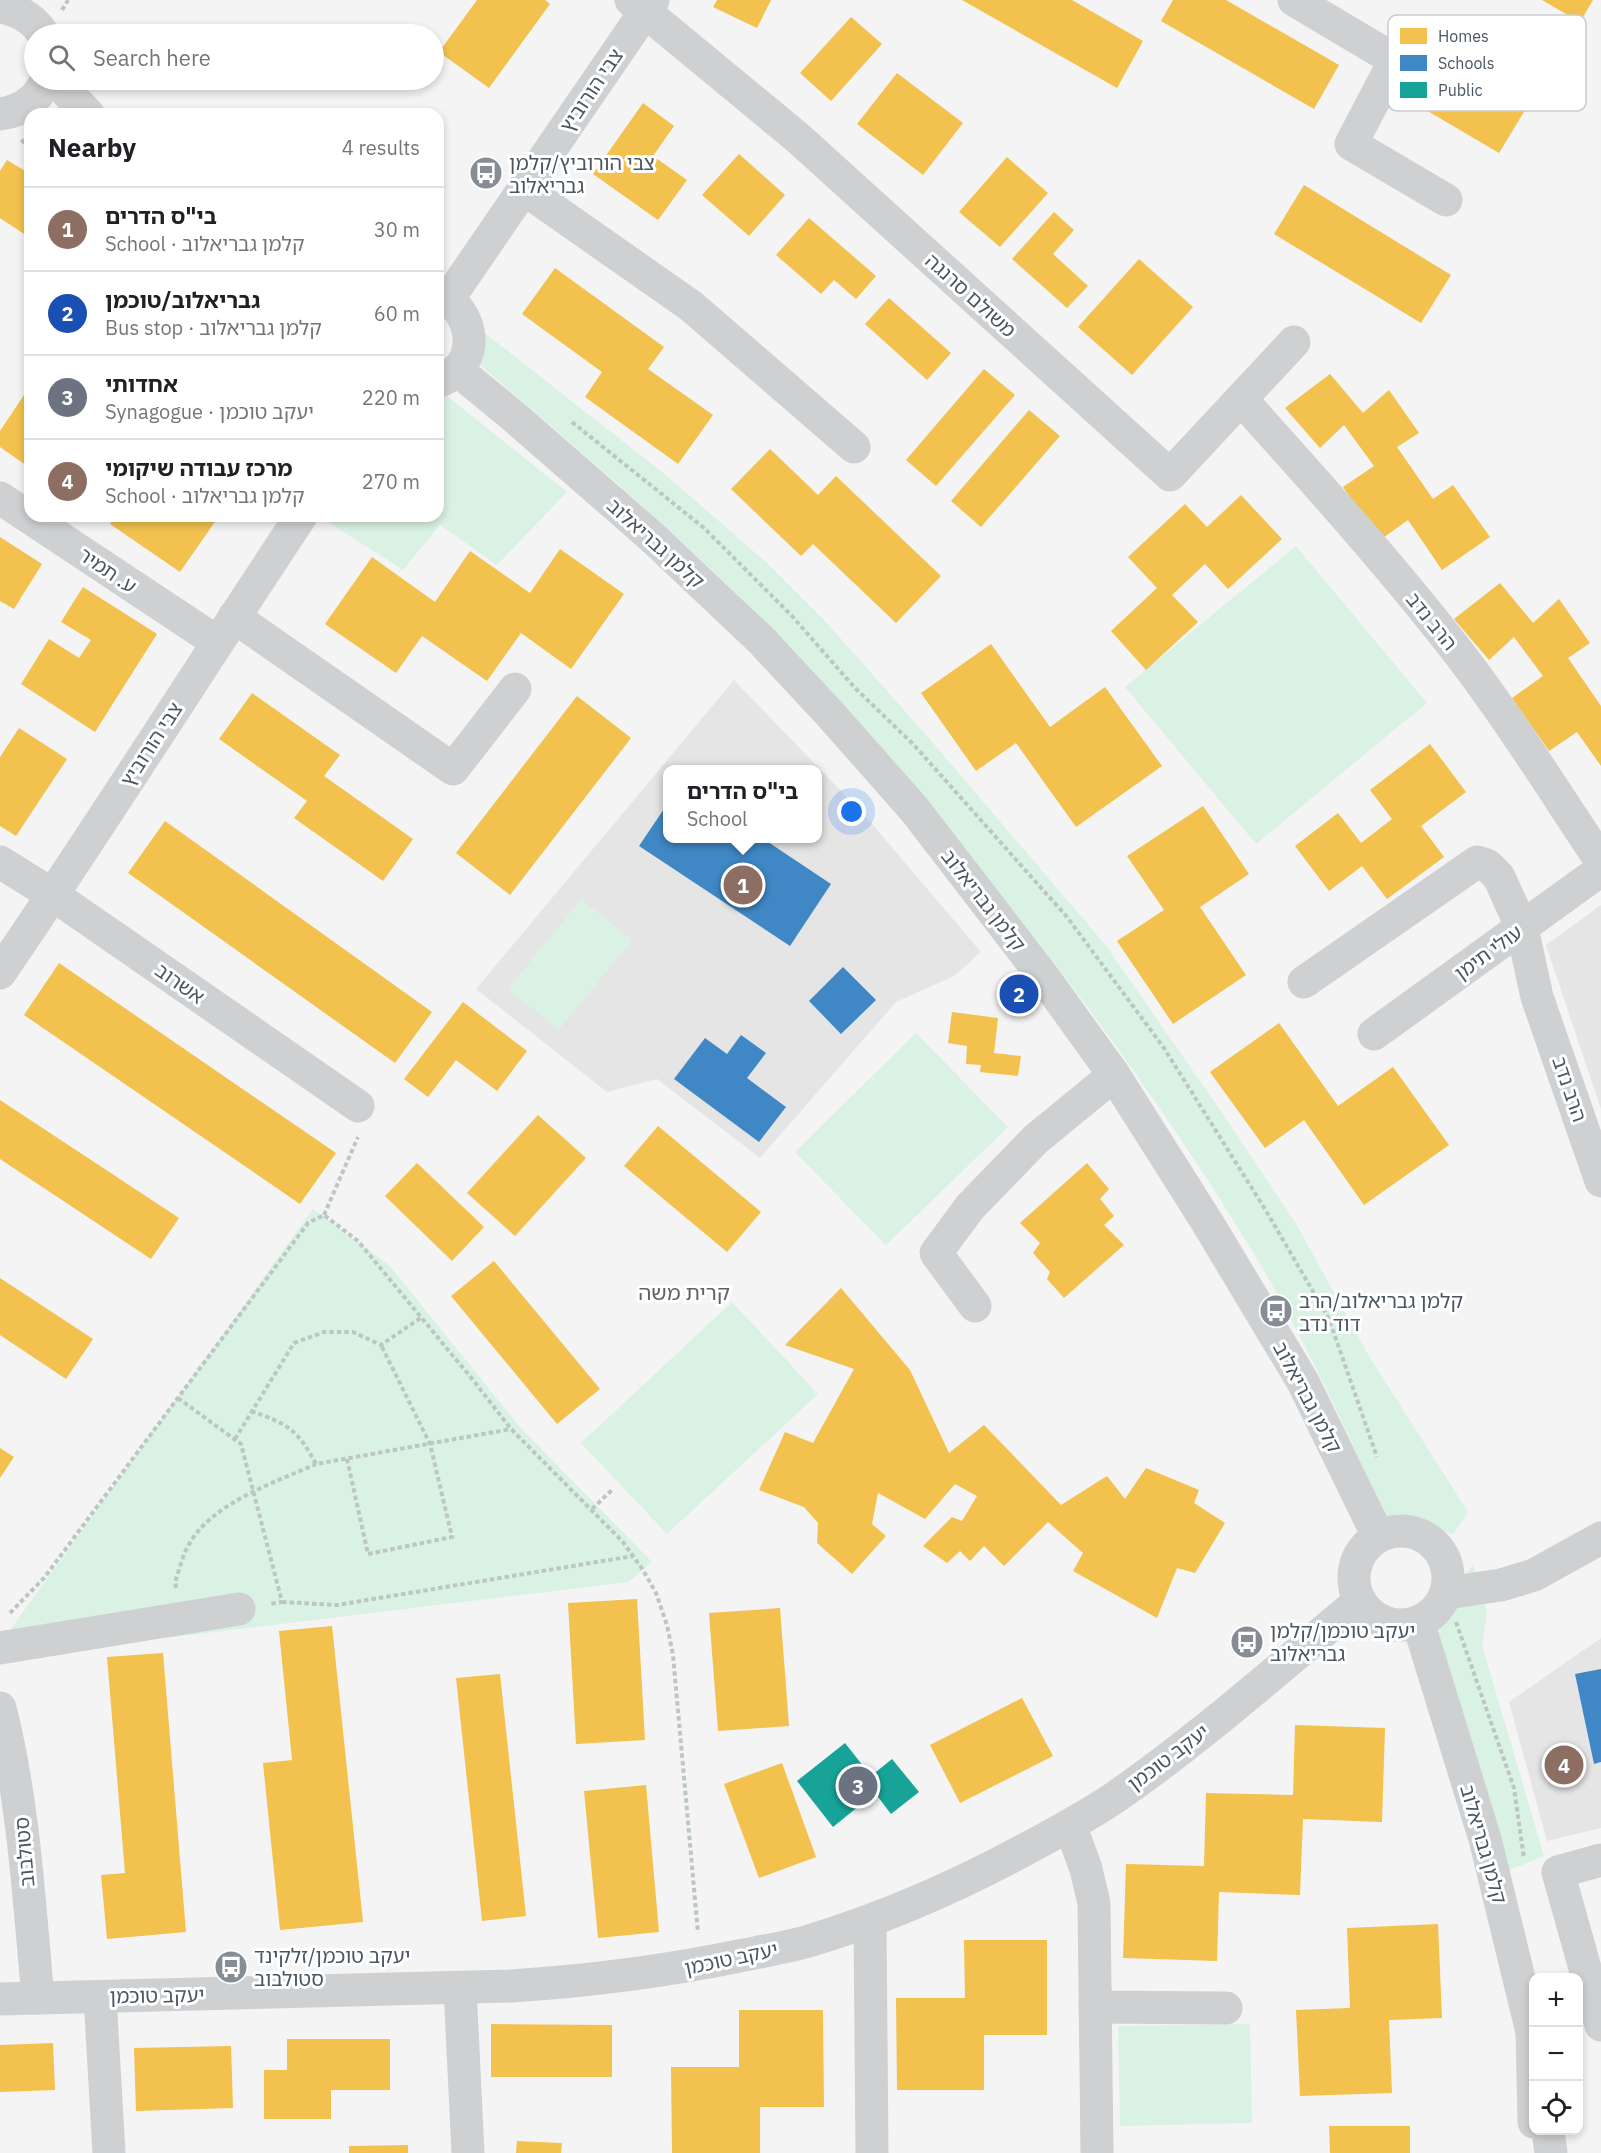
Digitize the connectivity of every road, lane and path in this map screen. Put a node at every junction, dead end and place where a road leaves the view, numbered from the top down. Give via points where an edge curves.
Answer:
1 (47, 0) edge
2 (1294, 0) edge
3 (643, 4) edge
4 (0, 7) edge
5 (35, 24) edge
6 (44, 24) edge
7 (1388, 56) edge
8 (1388, 73) edge
9 (40, 90) edge
10 (66, 90) edge
11 (82, 108) edge
12 (10, 114) edge
13 (524, 189) junction
14 (1446, 200) dead end
15 (444, 295) edge
16 (444, 297) edge
17 (1294, 342) dead end
18 (447, 376) edge
19 (1241, 399) junction
20 (854, 447) dead end
21 (0, 498) edge
22 (24, 512) edge
23 (41, 522) edge
24 (297, 522) edge
25 (225, 630) junction
26 (515, 689) dead end
27 (1601, 861) edge
28 (0, 862) edge
29 (1601, 870) edge
30 (53, 896) junction
31 (1522, 928) junction
32 (0, 973) edge
33 (1304, 982) dead end
34 (1374, 1034) dead end
35 (1114, 1075) junction
36 (358, 1106) joint
37 (1601, 1181) edge
38 (324, 1215) junction
39 (975, 1306) dead end
40 (422, 1317) junction
41 (381, 1345) junction
42 (178, 1398) junction
43 (251, 1411) junction
44 (511, 1429) junction
45 (235, 1439) junction
46 (430, 1444) junction
47 (347, 1459) junction
48 (316, 1464) junction
49 (613, 1489) dead end
50 (254, 1492) junction
51 (592, 1510) junction
52 (1378, 1536) junction
53 (1601, 1538) edge
54 (633, 1556) junction
55 (1446, 1593) junction
56 (1360, 1601) junction
57 (282, 1602) junction
58 (239, 1609) joint
59 (7, 1616) dead end
60 (178, 1619) junction
61 (1418, 1622) junction
62 (0, 1648) edge
63 (0, 1708) edge
64 (1070, 1825) junction
65 (1601, 1860) edge
66 (870, 1920) junction
67 (701, 1964) junction
68 (460, 1988) junction
69 (100, 1997) junction
70 (38, 1998) junction
71 (0, 1999) edge
72 (1095, 2007) junction
73 (1226, 2008) dead end
74 (1601, 2025) edge
75 (1531, 2027) edge
76 (1583, 2027) edge
77 (1534, 2135) edge
78 (1549, 2135) edge
79 (109, 2153) edge
80 (468, 2153) edge
81 (872, 2153) edge
82 (1097, 2153) edge
83 (1534, 2153) edge
84 (1551, 2153) edge

1 - 6 street
2 - 7 street
3 - 13 street, צבי הורוביץ
3 - 19 street, משולם סרנגה via 798,138 1170,475
4 - 5 street via 24,15
8 - 14 street via 1351,144
9 - 12 street
10 - 11 street
13 - 15 street, צבי הורוביץ
13 - 20 street via 691,306
16 - 18 street via 460,309 469,340 468,351
17 - 19 street, משולם סרנגה
18 - 35 street, קלמן גבריאלוב via 512,415 652,537 761,640 914,809
19 - 27 street, הרב נדב via 1444,634
21 - 22 street, ע. תמיר
23 - 25 street, ע. תמיר
24 - 25 street, צבי הורוביץ
25 - 26 street, ע. תמיר via 453,770
25 - 30 street, צבי הורוביץ
28 - 30 street, אשרוב
29 - 31 street, עולי תימן
30 - 32 street, צבי הורוביץ
30 - 36 street, אשרוב
31 - 33 street, הרב נדב via 1499,878 1477,862
31 - 34 street, עולי תימן
31 - 37 street, הרב נדב via 1537,997
35 - 39 street via 1036,1140 970,1207 936,1253
35 - 52 street, קלמן גבריאלוב via 1303,1382
36 - 38 path via 360,1132
38 - 40 path via 358,1241
38 - 42 path via 308,1223
40 - 41 path
40 - 44 path
41 - 43 path via 353,1332 324,1332 294,1342
41 - 46 path
42 - 45 path
42 - 59 path via 44,1578
43 - 45 path
43 - 48 path via 282,1422 304,1441
44 - 46 path
44 - 51 path
45 - 50 path via 241,1444
46 - 47 path
46 - 47 path via 452,1537 368,1554
47 - 48 path
48 - 50 path
49 - 51 path
50 - 57 path
50 - 60 path via 212,1515 188,1546 176,1582
51 - 54 path
52 - 55 street via 1411,1531 1425,1536 1440,1550 1447,1564
52 - 56 street via 1356,1562 1354,1586
53 - 55 street via 1534,1575 1501,1585
54 - 57 path via 337,1605
54 - 67 path via 656,1593 673,1655
55 - 61 street via 1437,1608
56 - 61 street via 1371,1614 1387,1622
56 - 64 street, יעקב טוכמן via 1190,1740 1116,1797
57 - 58 path
58 - 60 street
60 - 62 street
61 - 75 street, קלמן גבריאלוב via 1485,1839
63 - 70 street, סטולבוב via 19,1798
64 - 66 street, יעקב טוכמן via 939,1893
64 - 72 street via 1094,1903
65 - 74 street via 1558,1872
66 - 67 street, יעקב טוכמן via 807,1942
66 - 81 street
67 - 68 street, יעקב טוכמן via 567,1983
68 - 69 street, יעקב טוכמן
68 - 80 street
69 - 70 street, יעקב טוכמן
69 - 79 street
70 - 71 street, יעקב טוכמן
72 - 73 street
72 - 82 street
74 - 76 street
77 - 83 street
78 - 84 street

